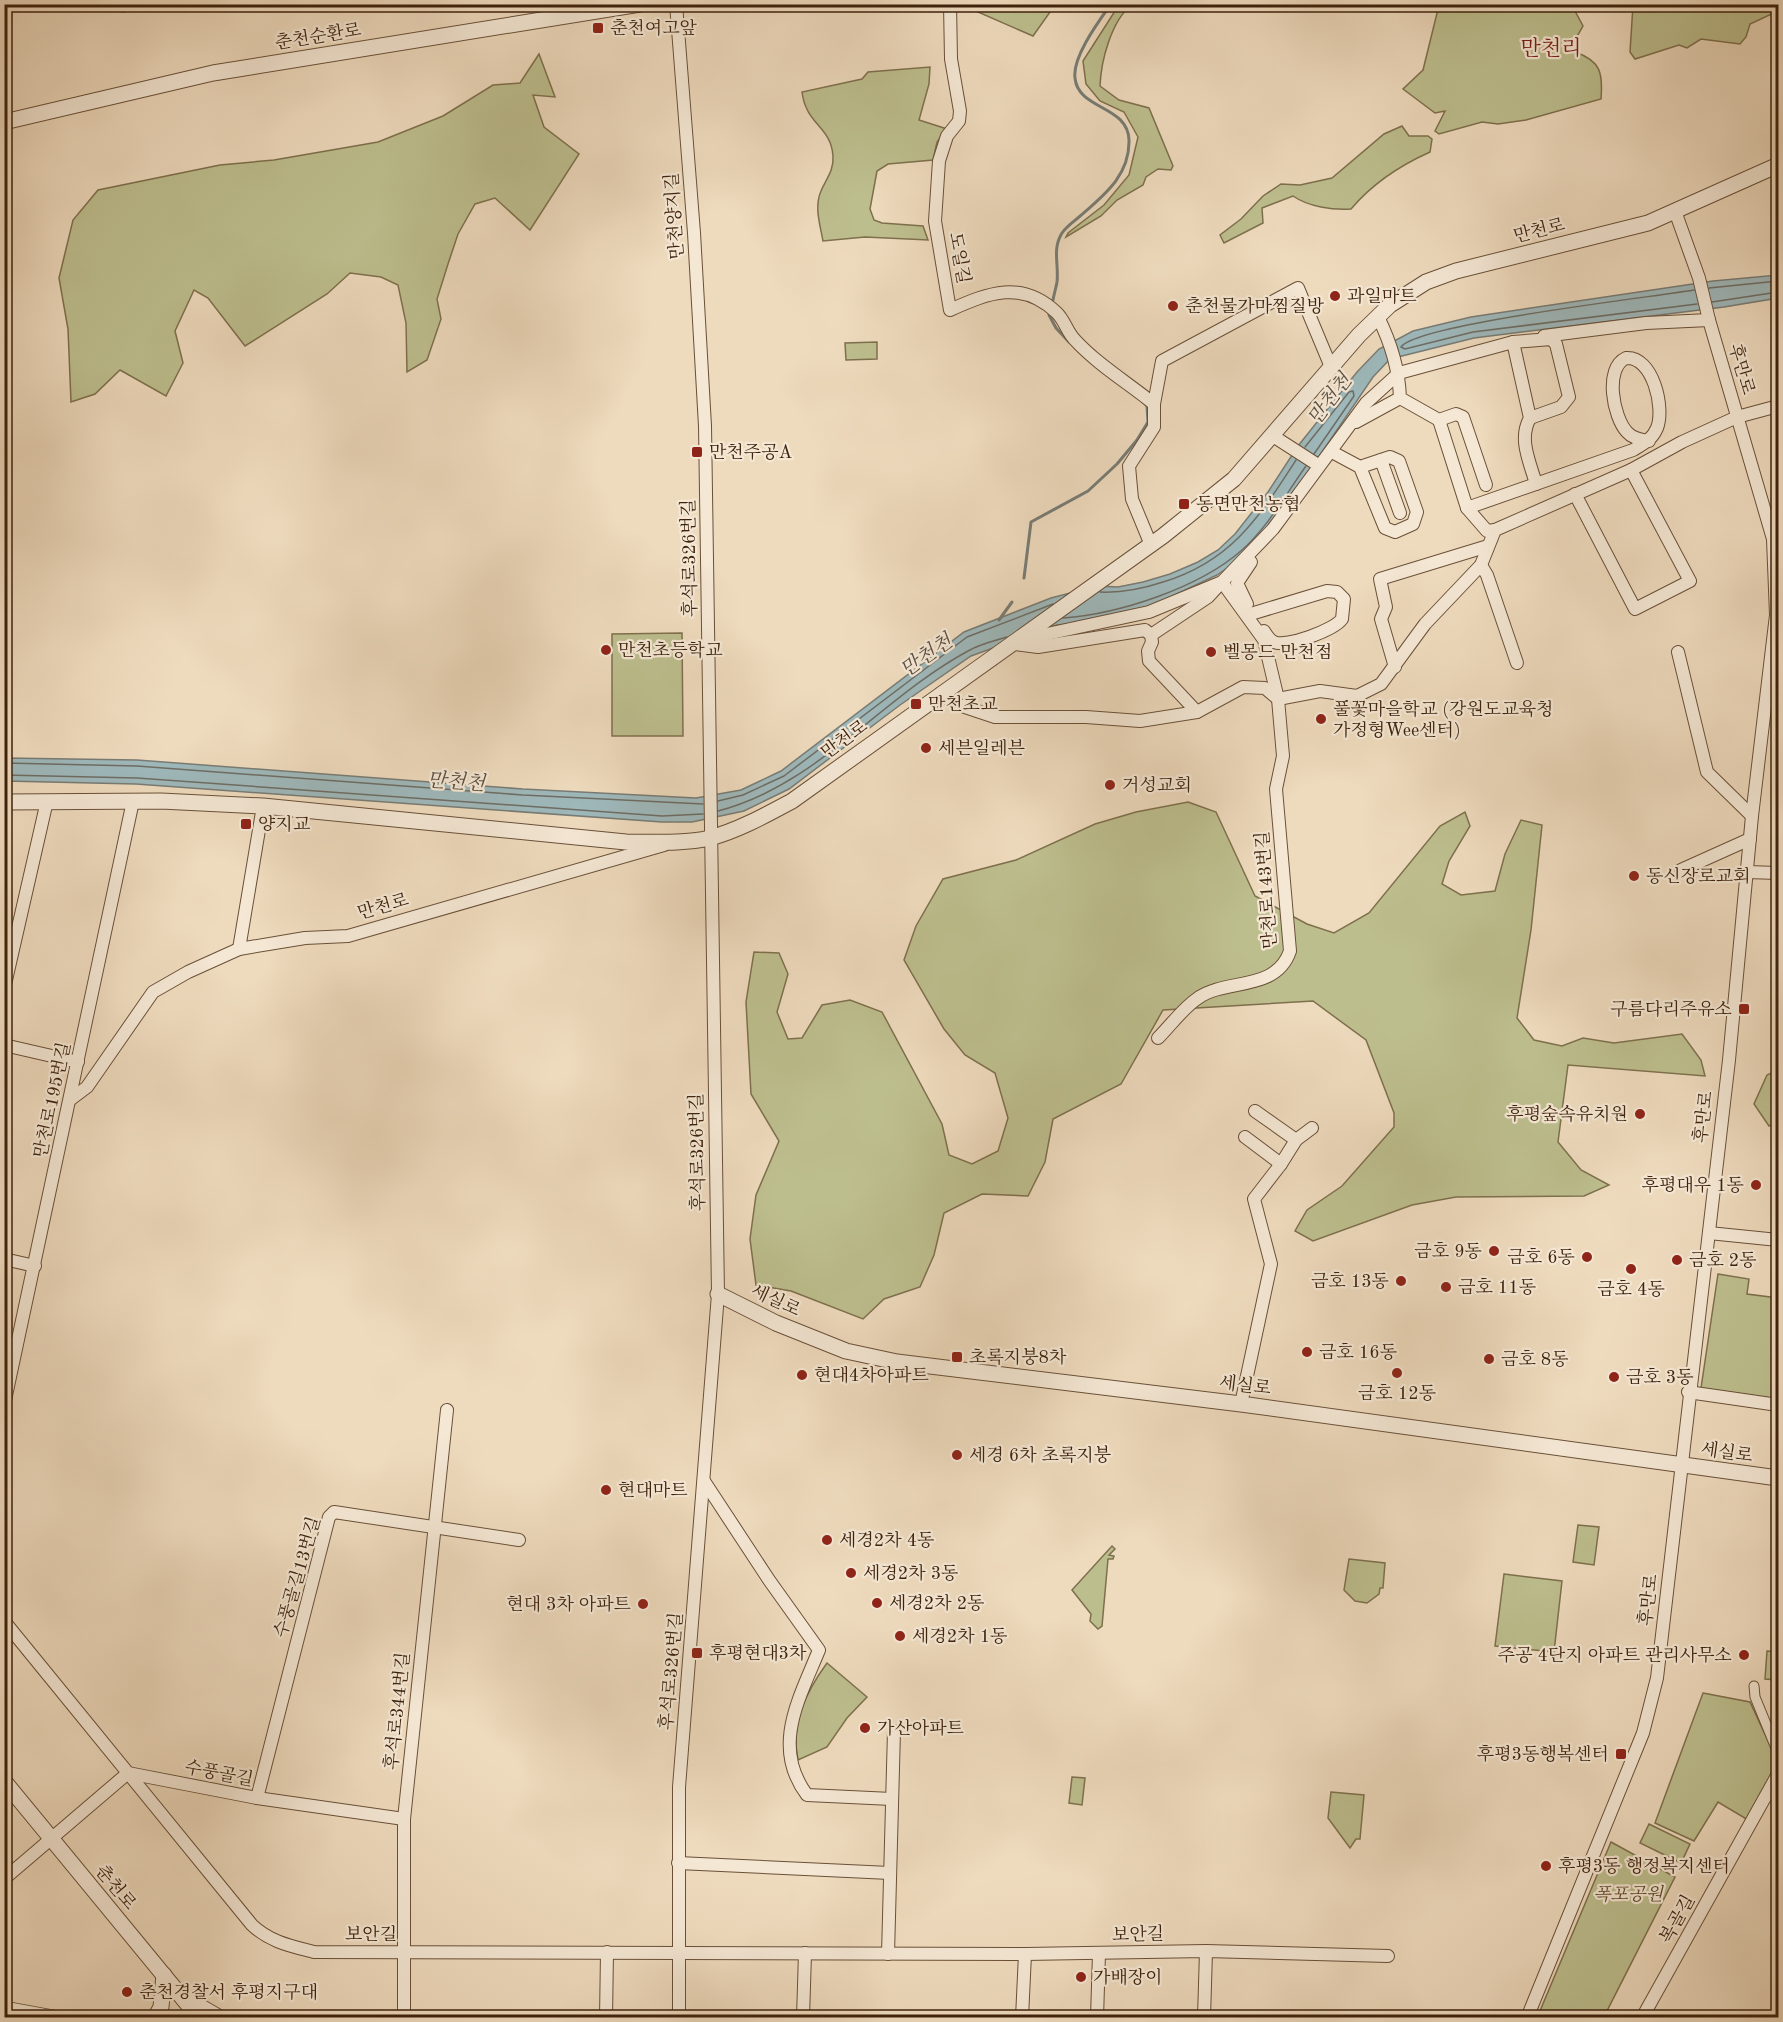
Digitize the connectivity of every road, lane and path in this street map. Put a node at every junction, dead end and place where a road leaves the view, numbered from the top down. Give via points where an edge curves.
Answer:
1 (640, 4) edge
2 (676, 4) edge
3 (950, 4) edge
4 (594, 8) edge
5 (4, 122) edge
6 (1779, 165) edge
7 (1675, 211) junction
8 (1378, 317) junction
9 (1708, 317) junction
10 (1512, 342) junction
11 (1331, 367) junction
12 (1398, 371) junction
13 (1400, 398) junction
14 (1154, 404) junction
15 (1779, 406) edge
16 (1737, 417) junction
17 (1530, 418) junction
18 (1438, 420) junction
19 (705, 426) joint
20 (1273, 436) junction
21 (1649, 441) junction
22 (1332, 452) junction
23 (1380, 460) junction
24 (1316, 465) junction
25 (1360, 467) junction
26 (1630, 470) junction
27 (1486, 484) dead end
28 (1536, 484) junction
29 (1575, 494) junction
30 (1467, 508) junction
31 (1400, 513) dead end
32 (1495, 530) junction
33 (1152, 545) junction
34 (1488, 546) junction
35 (1481, 565) junction
36 (1777, 578) edge
37 (1222, 582) junction
38 (1254, 613) junction
39 (1150, 635) junction
40 (1019, 641) junction
41 (1678, 652) dead end
42 (1517, 663) dead end
43 (1395, 667) junction
44 (942, 693) junction
45 (1278, 699) junction
46 (1197, 712) junction
47 (47, 801) junction
48 (133, 801) junction
49 (4, 802) edge
50 (263, 806) junction
51 (1752, 816) junction
52 (710, 830) junction
53 (1750, 839) junction
54 (674, 842) junction
55 (1681, 870) dead end
56 (1747, 872) junction
57 (1779, 873) edge
58 (239, 949) junction
59 (4, 989) edge
60 (1158, 1038) dead end
61 (4, 1045) edge
62 (78, 1062) junction
63 (71, 1099) junction
64 (1255, 1111) dead end
65 (1312, 1128) dead end
66 (1245, 1137) dead end
67 (1296, 1140) junction
68 (1281, 1164) junction
69 (1709, 1233) junction
70 (1779, 1240) edge
71 (4, 1259) edge
72 (35, 1266) junction
73 (718, 1294) junction
74 (1688, 1392) junction
75 (1241, 1404) junction
76 (4, 1405) edge
77 (1779, 1405) edge
78 (447, 1410) dead end
79 (1681, 1465) junction
80 (1779, 1478) edge
81 (704, 1481) junction
82 (435, 1527) junction
83 (519, 1540) dead end
84 (4, 1621) edge
85 (1754, 1686) dead end
86 (894, 1731) dead end
87 (1779, 1752) edge
88 (128, 1773) junction
89 (1779, 1774) edge
90 (4, 1781) edge
91 (257, 1798) junction
92 (892, 1798) junction
93 (404, 1819) junction
94 (52, 1840) junction
95 (678, 1863) junction
96 (890, 1873) junction
97 (4, 1879) edge
98 (406, 1952) junction
99 (607, 1952) junction
100 (1206, 1952) junction
101 (805, 1953) junction
102 (1099, 1953) junction
103 (680, 1954) junction
104 (888, 1954) junction
105 (1024, 1954) junction
106 (1388, 1956) dead end
107 (164, 1975) junction
108 (180, 1995) junction
109 (4, 2009) edge
110 (53, 2018) edge
111 (155, 2018) edge
112 (199, 2018) edge
113 (220, 2018) edge
114 (404, 2018) edge
115 (606, 2018) edge
116 (679, 2018) edge
117 (803, 2018) edge
118 (1022, 2018) edge
119 (1097, 2018) edge
120 (1204, 2018) edge
121 (1527, 2018) edge
122 (1642, 2018) edge

1 - 4 street, 춘천순환로
2 - 19 street, 만천양지길
3 - 14 street, 도일길 via 951,59 960,111 939,161 935,220 950,310 994,291 1024,293 1050,307 1073,339
4 - 5 street, 춘천순환로 via 213,73
6 - 7 street, 만천로
7 - 8 street, 만천로 via 1648,223 1456,271 1426,282
7 - 9 street, 후만로
8 - 11 street, 만천로
8 - 12 street
9 - 12 street via 1475,345 1423,359
9 - 16 street, 후만로
10 - 12 street
10 - 17 street
10 - 17 street via 1545,338 1554,341 1570,393 1561,407
11 - 14 street via 1298,288 1162,361
11 - 20 street, 만천로
12 - 13 street
12 - 24 street via 1366,402
13 - 18 street
13 - 22 street via 1344,430
14 - 33 street via 1155,427 1129,466 1132,499
15 - 16 street
16 - 26 street
16 - 36 street, 후만로 via 1773,539
17 - 28 street via 1524,440
18 - 27 street via 1456,414 1464,419
18 - 30 street
19 - 52 street, 후석로326번길
20 - 24 street
20 - 33 street, 만천로 via 1234,479
21 - 21 street via 1660,415 1650,375 1639,361 1626,358 1616,367 1612,386 1625,430
21 - 28 street
22 - 25 street
22 - 38 street via 1237,583
23 - 25 street
23 - 25 street via 1394,457 1401,465 1417,512 1409,527 1395,532 1382,525
23 - 31 street
24 - 37 street via 1273,529
26 - 29 street
26 - 29 street via 1690,581 1635,609
28 - 30 street
29 - 32 street
30 - 32 street via 1487,531
32 - 34 street
33 - 40 street, 만천로
34 - 35 street
34 - 43 street via 1380,579 1386,607 1381,619
35 - 42 street
35 - 43 street via 1425,624
36 - 51 street, 후만로
37 - 39 street via 1208,597
37 - 40 street via 1149,612
37 - 45 street, 만천로143번길 via 1264,640
38 - 38 street via 1272,641 1285,643 1338,625 1344,599 1337,592 1327,591
39 - 40 street via 1145,630 1038,647
39 - 46 street via 1149,661
40 - 44 street, 만천로
41 - 51 street via 1707,772
43 - 45 street via 1381,684 1358,696 1320,691
44 - 46 street via 956,704 996,717 1140,721
44 - 52 street, 만천로 via 792,801 751,823
45 - 46 street via 1265,688 1243,687
45 - 60 street, 만천로143번길 via 1283,756 1276,789 1291,942 1287,960 1274,974 1199,997
47 - 48 street, 만천로
47 - 49 street, 만천로
47 - 59 street
48 - 50 street, 만천로
48 - 62 street, 만천로195번길
50 - 54 street, 만천로 via 626,842
50 - 58 street
51 - 53 street, 후만로
52 - 54 street, 만천로
52 - 73 street, 후석로326번길
53 - 55 street
53 - 56 street, 후만로
54 - 58 street, 만천로 via 348,936 305,938
56 - 57 street
56 - 69 street, 후만로
58 - 63 street, 만천로 via 153,992 87,1087
61 - 62 street
62 - 63 street, 만천로195번길
63 - 72 street, 만천로195번길
64 - 67 street
65 - 67 street
66 - 68 street
67 - 68 street
68 - 75 street via 1254,1199 1270,1264
69 - 70 street
69 - 74 street, 후만로
71 - 72 street
72 - 76 street, 만천로195번길
73 - 75 street, 세실로 via 846,1351 897,1362
73 - 81 street, 후석로326번길
74 - 77 street
74 - 79 street, 후만로
75 - 79 street, 세실로
78 - 82 street, 후석로344번길
79 - 80 street, 세실로
79 - 121 street, 후만로 via 1657,1678 1643,1733
81 - 92 street via 819,1650 793,1711 788,1745 795,1779 807,1795
81 - 95 street, 후석로326번길 via 680,1787
82 - 83 street, 수풍골길13번길
82 - 91 street, 수풍골길13번길 via 334,1512 329,1517
82 - 93 street, 후석로344번길
84 - 88 street, 보안길
85 - 87 street
86 - 92 street
88 - 91 street, 수풍골길
88 - 94 street
88 - 98 street, 보안길 via 264,1936 314,1952
89 - 122 street, 복골길
90 - 94 street, 춘천로
91 - 93 street, 수풍골길
92 - 96 street
93 - 98 street, 후석로344번길
94 - 97 street
94 - 107 street, 춘천로
95 - 96 street
95 - 103 street, 후석로326번길
96 - 104 street
98 - 99 street, 보안길
98 - 114 street, 후석로344번길
99 - 103 street, 보안길
99 - 115 street
100 - 102 street, 보안길
100 - 106 street, 보안길
100 - 120 street
101 - 103 street, 보안길
101 - 104 street, 보안길
101 - 117 street
102 - 105 street, 보안길
102 - 119 street
103 - 116 street, 후석로326번길
104 - 105 street, 보안길
105 - 118 street
107 - 108 street, 춘천로
107 - 111 street via 161,2007
108 - 112 street, 춘천로
108 - 113 street
109 - 110 street

